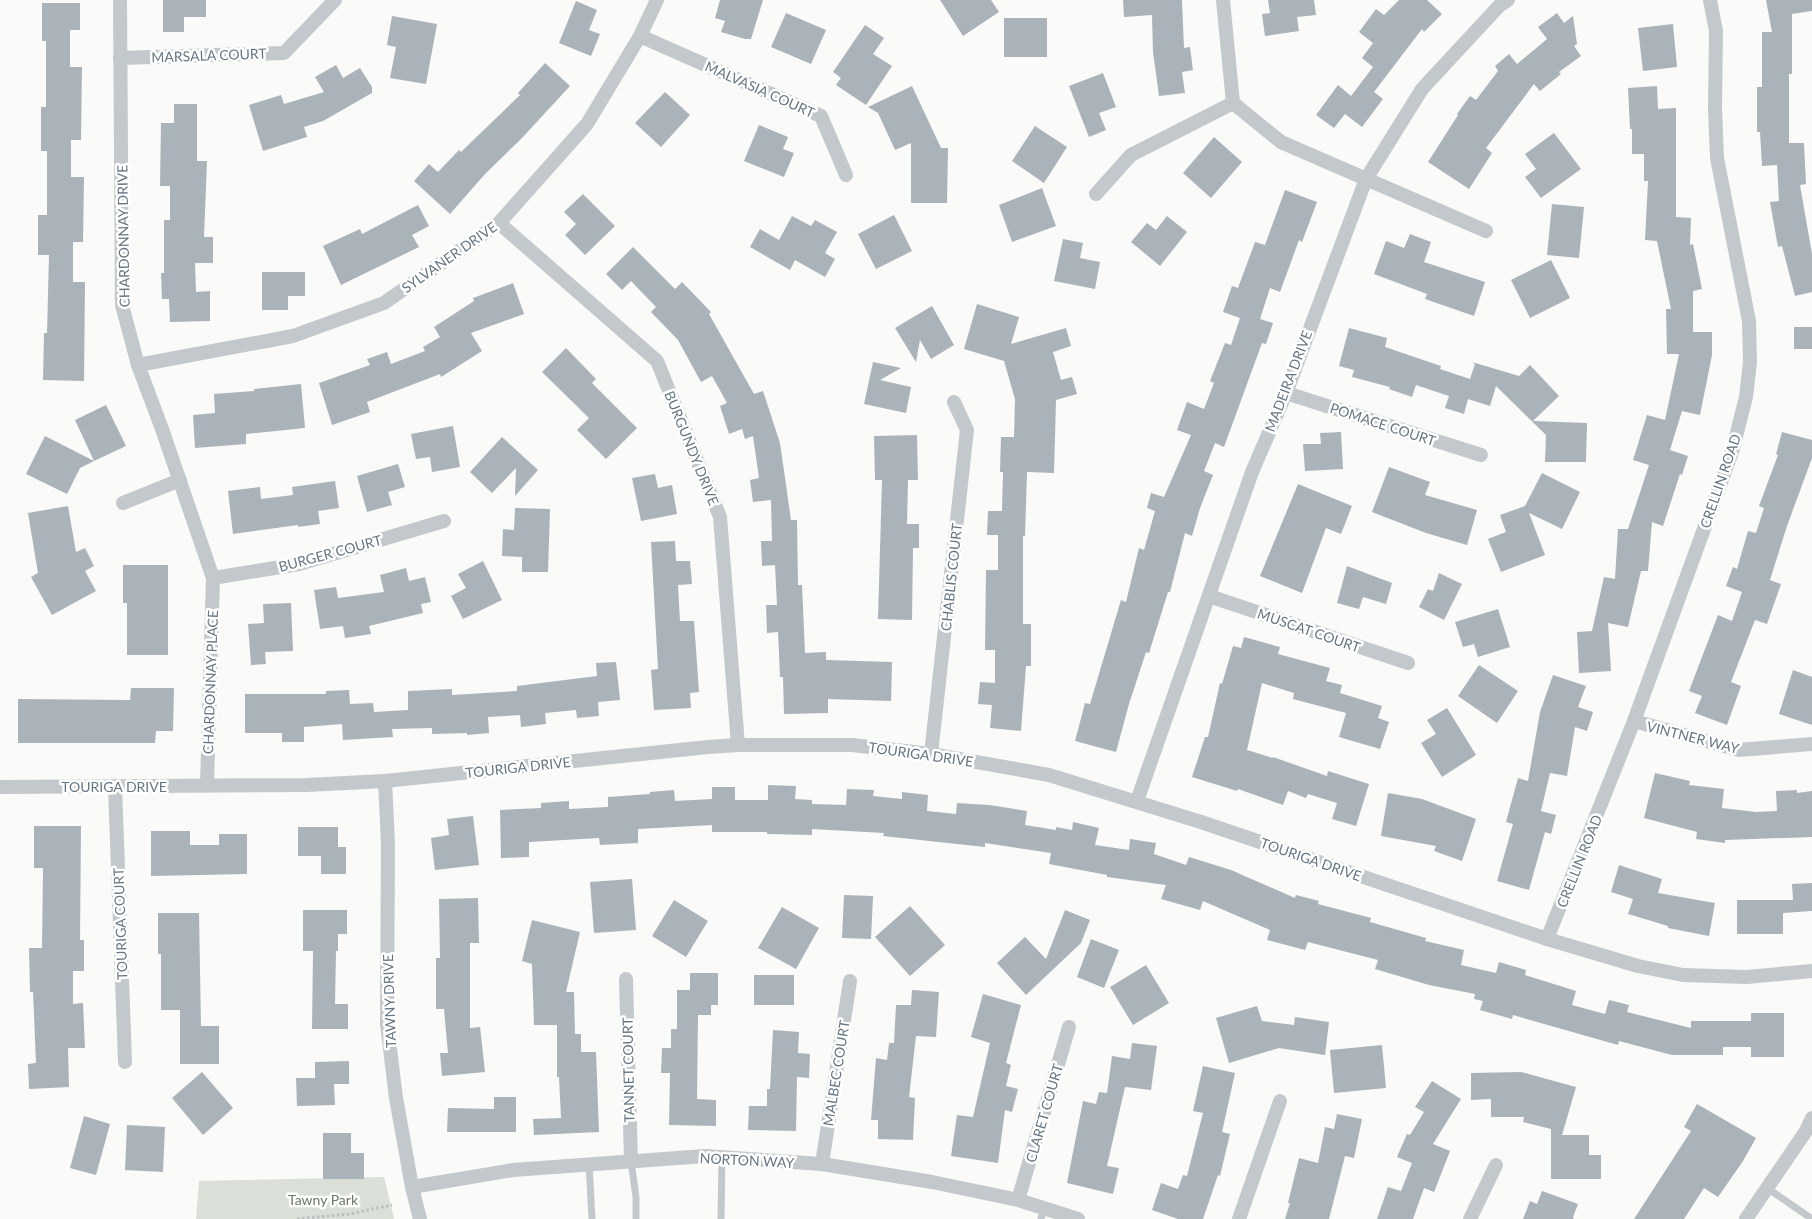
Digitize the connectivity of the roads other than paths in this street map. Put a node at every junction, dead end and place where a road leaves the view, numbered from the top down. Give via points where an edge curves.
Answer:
1 (120, 0) edge
2 (336, 0) edge
3 (657, 0) edge
4 (1223, 0) edge
5 (1710, 0) edge
6 (1500, 2) edge
7 (640, 36) junction
8 (120, 58) junction
9 (1233, 102) junction
10 (846, 175) dead end
11 (1366, 179) junction
12 (1096, 194) dead end
13 (499, 223) junction
14 (1486, 230) dead end
15 (138, 366) junction
16 (1286, 393) junction
17 (954, 402) dead end
18 (1481, 455) dead end
19 (180, 480) junction
20 (123, 503) dead end
21 (444, 521) dead end
22 (213, 578) junction
23 (1209, 596) junction
24 (1408, 663) dead end
25 (1634, 721) junction
26 (1812, 744) edge
27 (738, 745) junction
28 (931, 754) junction
29 (385, 781) junction
30 (207, 785) junction
31 (115, 786) junction
32 (0, 787) edge
33 (1137, 801) junction
34 (1548, 939) junction
35 (1812, 971) edge
36 (626, 979) dead end
37 (850, 981) dead end
38 (1069, 1027) dead end
39 (125, 1062) dead end
40 (1280, 1101) dead end
41 (1812, 1118) edge
42 (722, 1157) junction
43 (631, 1161) junction
44 (589, 1164) junction
45 (822, 1164) junction
46 (1496, 1165) dead end
47 (412, 1187) junction
48 (1767, 1188) junction
49 (1018, 1200) junction
50 (1042, 1214) edge
51 (420, 1219) edge
52 (592, 1219) edge
53 (636, 1219) edge
54 (721, 1219) edge
55 (1078, 1219) edge
56 (1239, 1219) edge
57 (1470, 1219) edge
58 (1746, 1219) edge
59 (1812, 1219) edge

1 - 8 street, CHARDONNAY DRIVE
2 - 8 street, MARSALA COURT via 284,53
3 - 7 street, SYLVANER DRIVE
4 - 9 street
5 - 25 street, CRELLIN ROAD via 1716,31 1717,158 1749,321 1749,371 1732,452
6 - 11 street, MADEIRA DRIVE via 1422,89
7 - 10 street, MALVASIA COURT via 821,116
7 - 13 street, SYLVANER DRIVE via 587,124
8 - 15 street, CHARDONNAY DRIVE via 122,305
9 - 11 street via 1281,142
9 - 12 street via 1131,155
11 - 14 street
11 - 16 street, MADEIRA DRIVE
13 - 15 street, SYLVANER DRIVE via 384,303 294,336
13 - 27 street, BURGUNDY DRIVE via 657,361 720,518
15 - 19 street, CHARDONNAY DRIVE
16 - 18 street, POMACE COURT
16 - 23 street, MADEIRA DRIVE via 1252,472
17 - 28 street, CHABLIS COURT via 968,430
19 - 20 street
19 - 22 street, CHARDONNAY DRIVE
21 - 22 street, BURGER COURT via 299,564
22 - 30 street, CHARDONNAY PLACE
23 - 24 street, MUSCAT COURT
23 - 33 street, MADEIRA DRIVE
25 - 26 street, VINTNER WAY via 1739,750
25 - 34 street, CRELLIN ROAD
27 - 28 street, TOURIGA DRIVE via 852,745
27 - 29 street, TOURIGA DRIVE
28 - 33 street, TOURIGA DRIVE via 1049,775
29 - 30 street, TOURIGA DRIVE
29 - 47 street, TAWNY DRIVE via 387,1024
30 - 31 street, TOURIGA DRIVE
31 - 32 street, TOURIGA DRIVE
31 - 39 street, TOURIGA COURT
33 - 34 street, TOURIGA DRIVE
34 - 35 street, TOURIGA DRIVE via 1638,966 1683,974 1747,977
36 - 43 street, TANNET COURT
37 - 45 street, MALBEC COURT
38 - 49 street, CLARET COURT
40 - 56 street
41 - 48 street
42 - 43 street, NORTON WAY
42 - 45 street, NORTON WAY
42 - 54 lane
43 - 44 street, NORTON WAY
43 - 53 lane
44 - 47 street, NORTON WAY via 513,1170
44 - 52 lane
45 - 49 street, NORTON WAY
46 - 57 street
47 - 51 street, TAWNY DRIVE
48 - 58 street
48 - 59 lane
49 - 50 street, NORTON WAY
50 - 55 street, NORTON WAY

